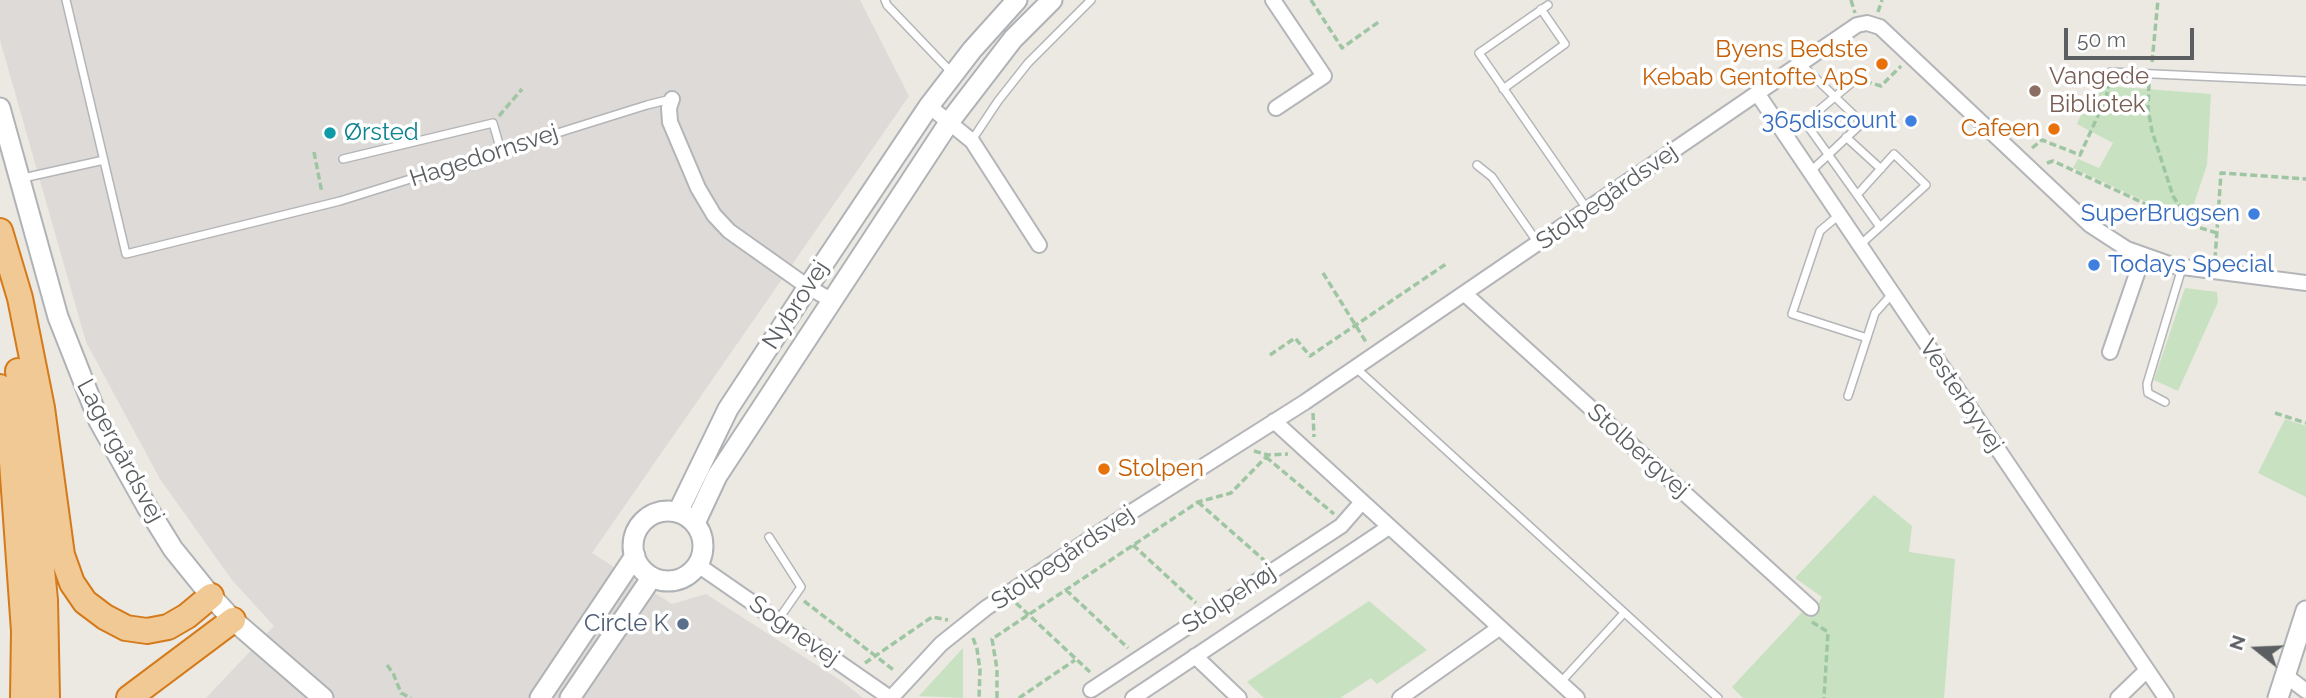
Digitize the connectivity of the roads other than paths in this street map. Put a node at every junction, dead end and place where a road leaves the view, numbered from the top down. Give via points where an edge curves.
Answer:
1 (66, 0) edge
2 (1017, 0) edge
3 (1052, 0) edge
4 (1091, 0) edge
5 (1273, 0) edge
6 (886, 3) edge
7 (1800, 64) junction
8 (2111, 72) dead end
9 (953, 74) junction
10 (1856, 79) road end
11 (2306, 81) edge
12 (1503, 89) junction
13 (1758, 93) junction
14 (1835, 96) junction
15 (672, 99) joint
16 (929, 106) junction
17 (0, 108) edge
18 (1276, 108) dead end
19 (950, 121) junction
20 (1846, 138) junction
21 (972, 141) junction
22 (501, 151) junction
23 (1828, 155) junction
24 (343, 159) dead end
25 (104, 160) junction
26 (1477, 165) dead end
27 (1881, 169) junction
28 (1811, 171) junction
29 (20, 178) junction
30 (1857, 195) junction
31 (1587, 210) junction
32 (1840, 215) junction
33 (1880, 227) junction
34 (0, 231) edge
35 (1039, 244) dead end
36 (1538, 244) junction
37 (1860, 246) junction
38 (2143, 256) junction
39 (0, 262) edge
40 (2182, 267) junction
41 (2306, 284) edge
42 (807, 286) junction
43 (1465, 294) junction
44 (1892, 294) junction
45 (831, 300) junction
46 (1867, 338) junction
47 (2110, 352) dead end
48 (1356, 368) junction
49 (0, 387) edge
50 (1848, 396) dead end
51 (2165, 402) dead end
52 (1274, 421) junction
53 (1362, 502) junction
54 (678, 512) junction
55 (695, 523) junction
56 (1389, 527) junction
57 (769, 537) dead end
58 (635, 556) junction
59 (698, 565) junction
60 (652, 578) junction
61 (211, 596) junction
62 (1811, 608) road end
63 (2306, 611) edge
64 (1624, 613) junction
65 (233, 620) junction
66 (778, 620) junction
67 (1499, 628) junction
68 (1195, 656) junction
69 (2146, 671) junction
70 (2285, 675) junction
71 (1560, 683) junction
72 (1097, 687) road end
73 (2306, 691) edge
74 (23, 698) edge
75 (47, 698) edge
76 (130, 698) edge
77 (323, 698) edge
78 (540, 698) edge
79 (570, 698) edge
80 (891, 698) edge
81 (1133, 698) edge
82 (1239, 698) edge
83 (1400, 698) edge
84 (1577, 698) edge
85 (1718, 698) edge
86 (2118, 698) edge
87 (2166, 698) edge
88 (2278, 698) edge

1 - 25 lane
2 - 9 street, Nybrovej
3 - 19 street, Nybrovej via 1013,39
4 - 21 lane via 1028,63
5 - 18 street via 1324,76
6 - 9 lane
7 - 13 street, Stolpegårdsvej
7 - 14 lane
7 - 38 street, Stolpegårdsvej via 1857,25 1881,27 2090,225
8 - 11 lane
9 - 16 street, Nybrovej
10 - 14 lane
12 - 12 lane via 1479,53 1545,7 1566,44
12 - 31 lane
13 - 28 street, Vesterbyvej
13 - 31 street, Stolpegårdsvej
14 - 20 lane via 1862,123
14 - 23 lane via 1805,122
15 - 22 lane, Hagedornsvej
15 - 42 street, Hagedornsvej via 670,122 698,188 715,215 729,231
16 - 19 street
16 - 42 street, Nybrovej
17 - 29 street, Lagergårdsvej
19 - 21 street
19 - 45 street, Nybrovej
20 - 23 lane
20 - 27 lane
21 - 35 street
22 - 24 lane via 493,122
22 - 25 lane, Hagedornsvej via 325,205 126,254
23 - 28 lane
23 - 30 lane
25 - 29 lane
26 - 36 lane via 1492,177
27 - 30 lane
27 - 33 lane via 1894,154 1926,185
28 - 32 street, Vesterbyvej
29 - 61 street, Lagergårdsvej via 58,317 99,421 173,549
30 - 33 lane
31 - 36 street, Stolpegårdsvej
32 - 37 street, Vesterbyvej
32 - 46 lane via 1820,232 1792,314
33 - 37 lane
34 - 61 highway via 20,298 62,555 72,583 105,617 146,631 187,616
36 - 43 street, Stolpegårdsvej
37 - 44 street, Vesterbyvej
38 - 40 street
38 - 47 street
39 - 75 highway via 29,437 45,600
40 - 41 street
40 - 51 lane via 2147,384 2148,393
42 - 45 street, Hagedornsvej
42 - 54 street, Nybrovej via 728,409
43 - 48 street, Stolpegårdsvej
43 - 62 street, Stolbergvej
44 - 46 lane via 1875,313
44 - 69 street, Vesterbyvej
45 - 55 street, Nybrovej via 717,476
46 - 50 lane
48 - 52 street, Stolpegårdsvej
48 - 64 lane
49 - 74 highway via 11,448 24,631
52 - 53 street
52 - 80 street, Stolpegårdsvej via 1116,521 964,626
53 - 56 street
53 - 72 street, Stolpehøj via 1343,523
54 - 55 street
54 - 58 street via 657,513 640,526
55 - 59 street via 704,551
56 - 67 street
56 - 68 street, Stolpehøj
57 - 66 lane via 801,587
58 - 60 street
58 - 78 street
59 - 60 street via 678,580
59 - 66 street, Sognevej
60 - 79 street
61 - 65 street, Lagergårdsvej
63 - 70 street
64 - 71 lane
64 - 85 lane
65 - 76 highway
65 - 77 street, Lagergårdsvej
66 - 80 street, Sognevej
67 - 71 street
67 - 83 street
68 - 81 street, Stolpehøj
68 - 82 street, Stolpehøj
69 - 86 street
69 - 87 street, Vesterbyvej
70 - 73 street
70 - 88 street
71 - 84 street

